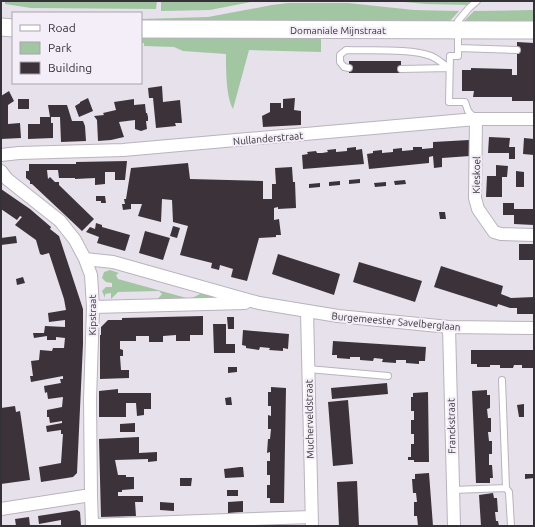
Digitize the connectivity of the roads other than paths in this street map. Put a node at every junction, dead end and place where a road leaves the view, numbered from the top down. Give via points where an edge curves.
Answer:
1 (477, 1) edge
2 (1, 27) edge
3 (12, 28) edge
4 (142, 29) edge
5 (458, 30) junction
6 (534, 30) edge
7 (458, 48) junction
8 (517, 50) dead end
9 (349, 68) dead end
10 (449, 68) junction
11 (401, 69) dead end
12 (534, 119) edge
13 (476, 120) junction
14 (1, 155) edge
15 (1, 171) edge
16 (534, 235) edge
17 (85, 259) junction
18 (258, 303) junction
19 (93, 307) junction
20 (307, 311) junction
21 (449, 327) junction
22 (534, 328) edge
23 (308, 369) junction
24 (388, 376) dead end
25 (502, 380) dead end
26 (506, 488) junction
27 (453, 490) junction
28 (90, 495) junction
29 (1, 509) edge
30 (311, 522) edge
31 (92, 526) edge
32 (454, 526) edge
33 (511, 526) edge

1 - 5 lane via 458,21
2 - 3 main road
4 - 5 main road, Domaniale Mijnstraat
5 - 6 main road, Domaniale Mijnstraat
5 - 7 lane
7 - 8 lane
7 - 10 lane via 458,56 450,56
9 - 10 lane via 340,62 340,55 346,50 414,52 430,55
10 - 11 lane
10 - 13 lane via 449,102 465,102 468,111
12 - 13 street, Nullanderstraat
13 - 14 street, Nullanderstraat via 123,150
13 - 16 street, Kieskoel via 475,198 478,209 494,232
15 - 17 street, Kipstraat via 7,179 60,220
17 - 18 street, Burgemeester Savelberglaan via 113,262
17 - 19 street, Kipstraat via 91,275
18 - 19 street, Burgemeester Savelberglaan
18 - 20 street, Burgemeester Savelberglaan
19 - 28 street, Kipstraat
20 - 21 street, Burgemeester Savelberglaan
20 - 23 street, Mucherveldstraat
21 - 22 street, Burgemeester Savelberglaan
21 - 27 street, Franckstraat
23 - 24 lane
23 - 30 street, Mucherveldstraat
25 - 26 lane
26 - 27 lane
26 - 33 lane via 509,492
27 - 32 street, Franckstraat
28 - 29 street
28 - 31 street, Kipstraat
30 - 31 street

